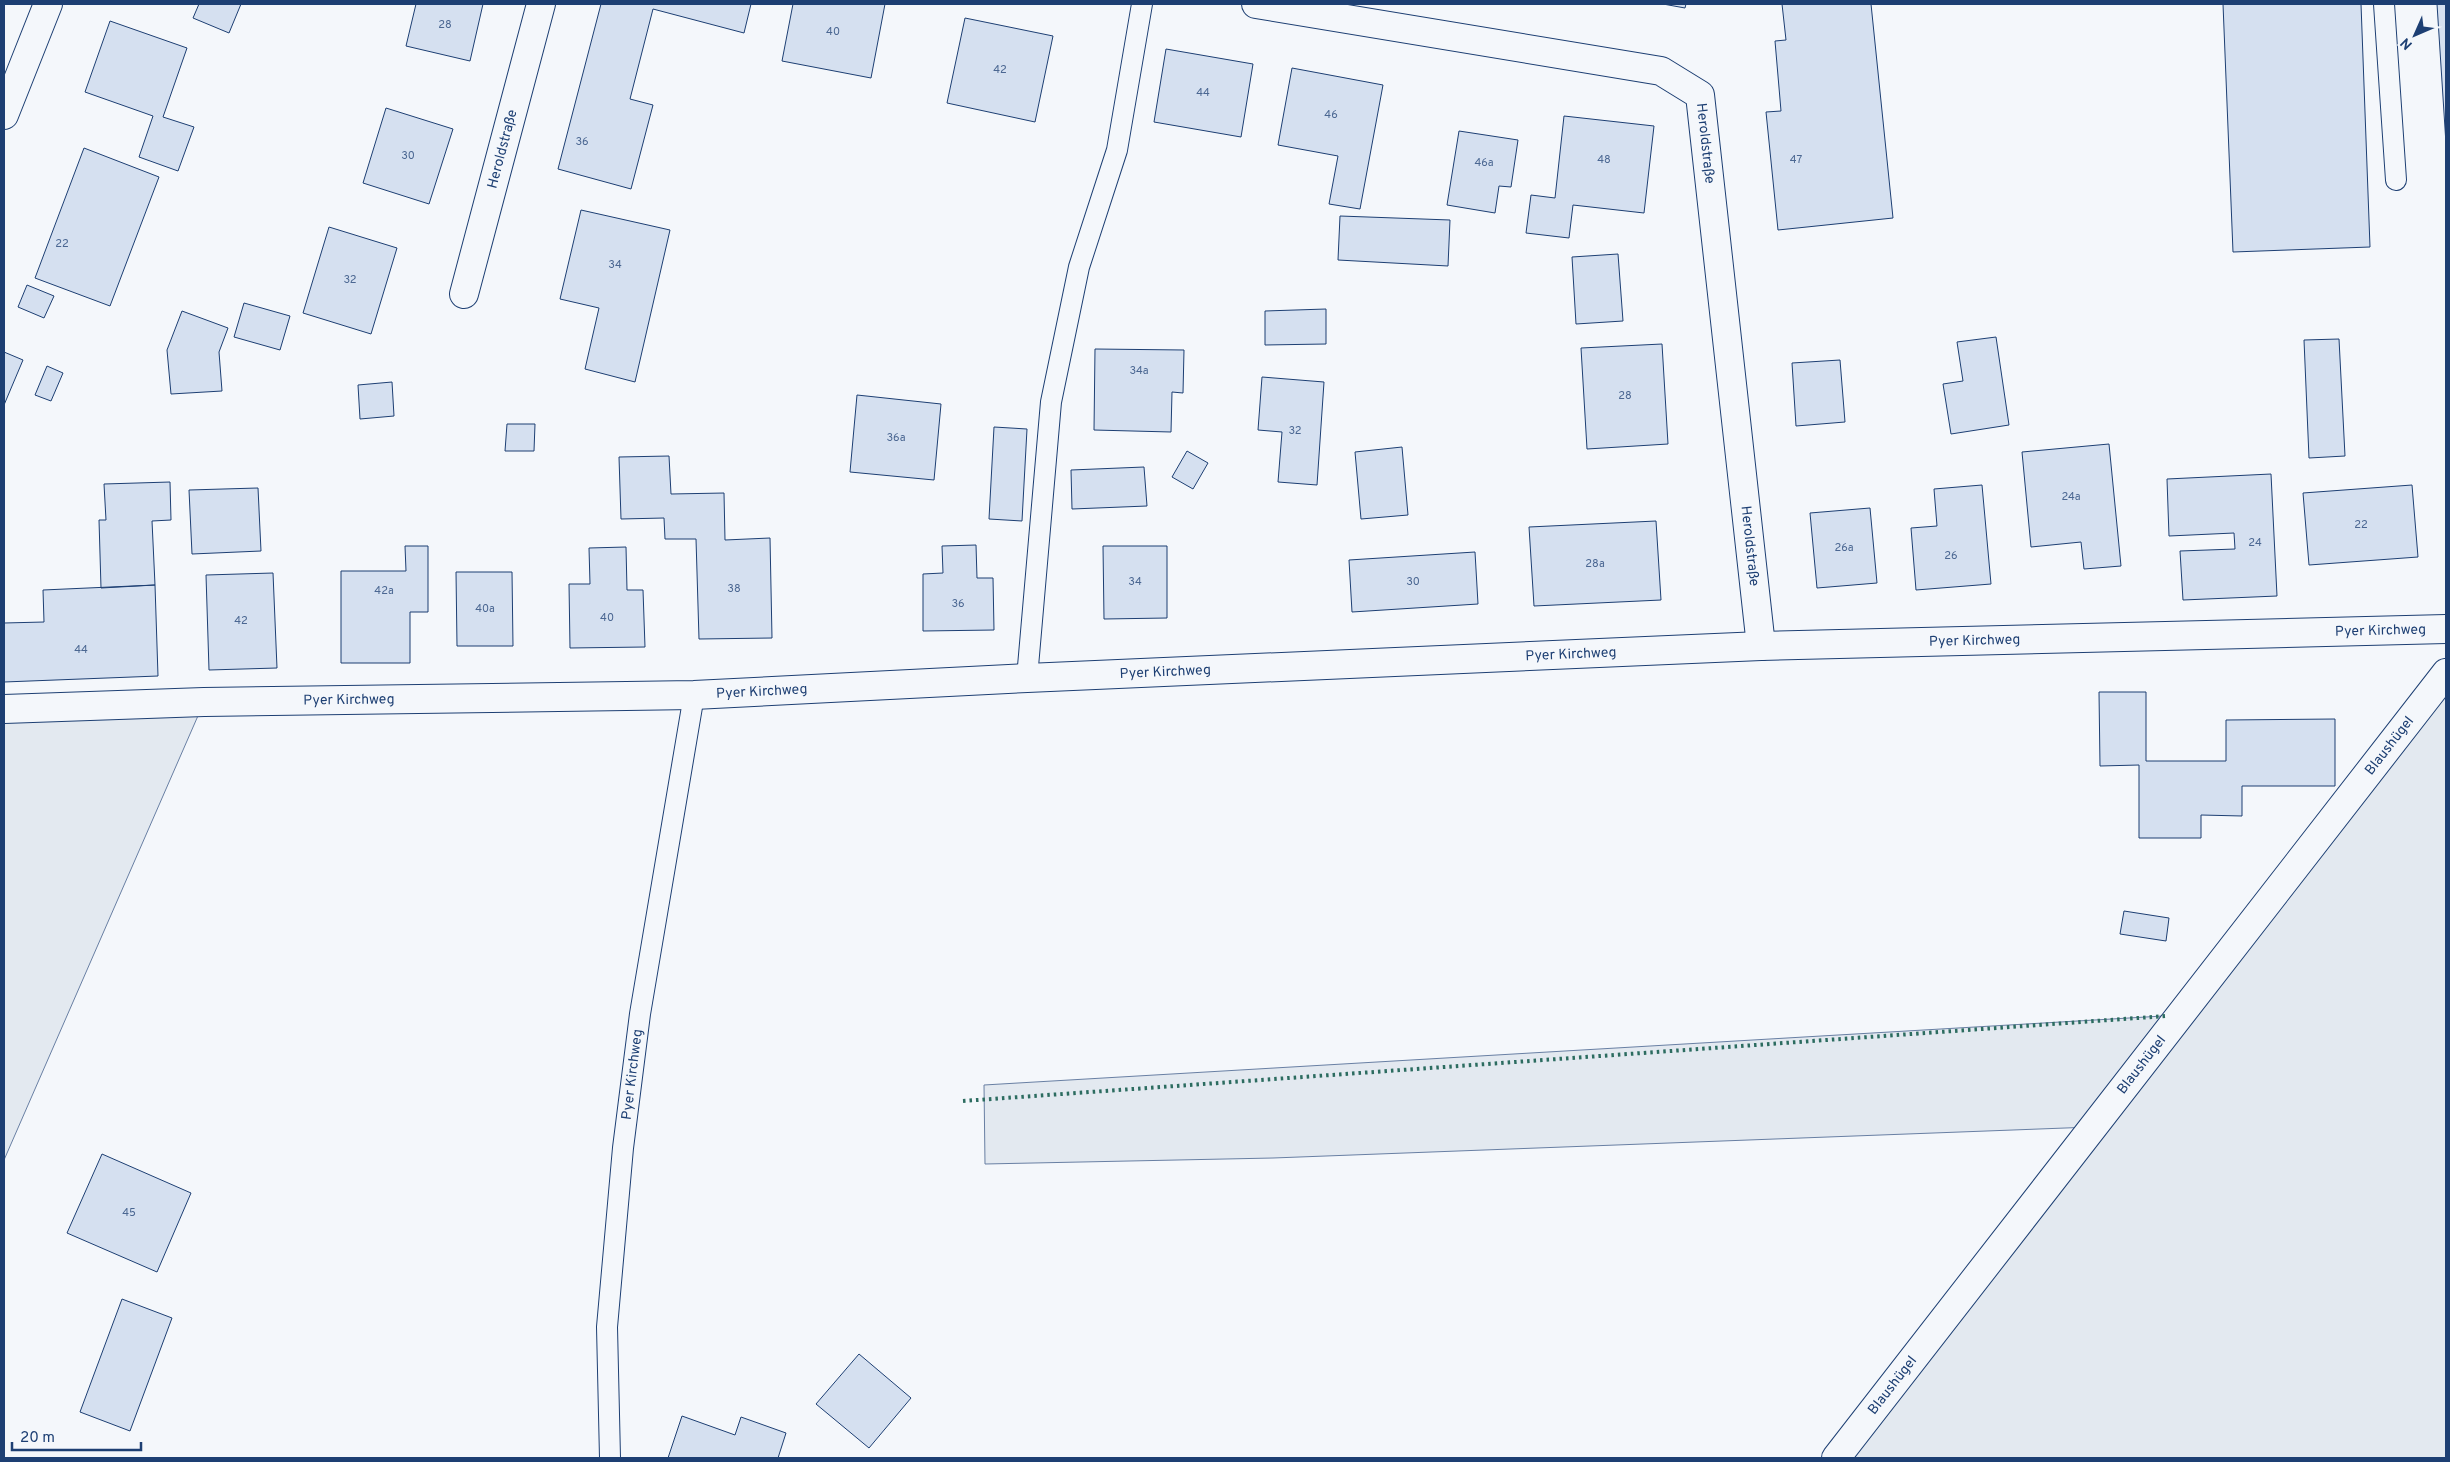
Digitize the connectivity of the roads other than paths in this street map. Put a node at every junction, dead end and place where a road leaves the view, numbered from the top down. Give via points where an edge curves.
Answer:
1 (48, 4) edge
2 (541, 4) edge
3 (1142, 4) edge
4 (1256, 4) edge
5 (2384, 4) edge
6 (4, 115) edge
7 (2396, 180) dead end
8 (464, 294) dead end
9 (2446, 630) edge
10 (1761, 646) junction
11 (2446, 673) edge
12 (1027, 678) junction
13 (694, 695) junction
14 (4, 709) edge
15 (610, 1458) edge
16 (1836, 1458) edge

1 - 6 street
2 - 8 street, Heroldstraße
3 - 12 lane via 1117,150 1079,267 1051,402
4 - 10 street, Heroldstraße via 1661,71 1700,95
5 - 7 lane
9 - 10 street, Pyer Kirchweg
10 - 12 street, Pyer Kirchweg
11 - 16 street, Blaushügel
12 - 13 street, Pyer Kirchweg
13 - 14 street, Pyer Kirchweg via 204,702
13 - 15 lane, Pyer Kirchweg via 640,1014 623,1148 607,1327

